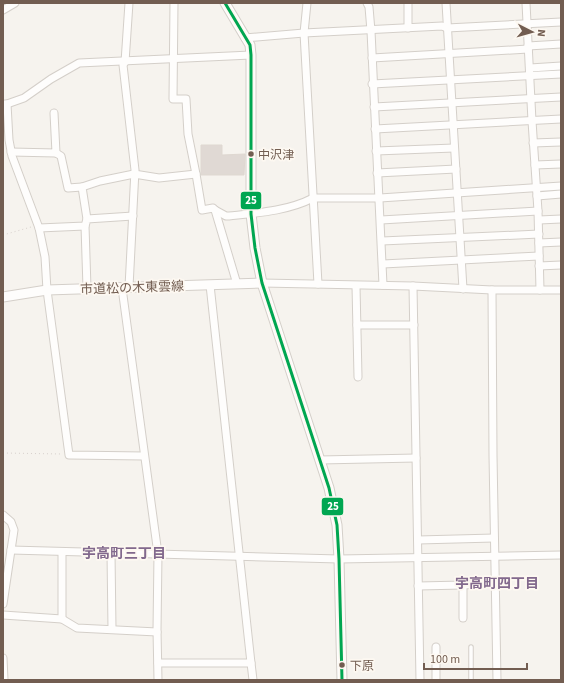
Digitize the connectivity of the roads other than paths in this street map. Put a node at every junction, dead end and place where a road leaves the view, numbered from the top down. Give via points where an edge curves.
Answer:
1 (15, 3) edge
2 (129, 3) edge
3 (174, 3) edge
4 (225, 3) edge
5 (308, 3) edge
6 (367, 3) edge
7 (408, 3) edge
8 (446, 3) edge
9 (526, 3) edge
10 (3, 10) edge
11 (561, 22) edge
12 (527, 24) junction
13 (408, 28) junction
14 (447, 28) junction
15 (371, 31) junction
16 (304, 33) junction
17 (245, 38) junction
18 (561, 44) edge
19 (528, 48) junction
20 (449, 53) junction
21 (251, 55) junction
22 (372, 58) junction
23 (173, 60) junction
24 (125, 62) junction
25 (561, 66) edge
26 (530, 72) junction
27 (561, 74) edge
28 (450, 80) junction
29 (372, 84) junction
30 (561, 98) edge
31 (531, 99) junction
32 (5, 104) edge
33 (452, 104) junction
34 (374, 107) junction
35 (54, 113) dead end
36 (561, 119) edge
37 (532, 121) junction
38 (453, 126) junction
39 (376, 129) junction
40 (561, 142) edge
41 (533, 143) junction
42 (454, 148) junction
43 (376, 151) junction
44 (11, 152) junction
45 (56, 153) junction
46 (561, 164) edge
47 (535, 165) junction
48 (456, 169) junction
49 (134, 174) junction
50 (196, 174) junction
51 (377, 174) junction
52 (561, 186) edge
53 (82, 187) junction
54 (536, 187) junction
55 (457, 192) junction
56 (561, 194) edge
57 (537, 196) junction
58 (313, 198) junction
59 (380, 198) junction
60 (215, 210) junction
61 (538, 211) junction
62 (251, 214) junction
63 (133, 216) junction
64 (458, 216) junction
65 (561, 219) edge
66 (381, 220) junction
67 (539, 220) junction
68 (86, 223) junction
69 (38, 227) junction
70 (539, 234) junction
71 (460, 238) junction
72 (382, 241) junction
73 (561, 242) edge
74 (539, 243) junction
75 (539, 256) junction
76 (461, 260) junction
77 (383, 264) junction
78 (561, 265) edge
79 (539, 266) junction
80 (262, 283) junction
81 (237, 284) junction
82 (318, 284) junction
83 (210, 285) junction
84 (356, 286) junction
85 (383, 286) junction
86 (413, 286) junction
87 (126, 287) junction
88 (87, 288) junction
89 (462, 289) junction
90 (46, 290) junction
91 (492, 290) junction
92 (540, 290) junction
93 (561, 290) edge
94 (3, 297) edge
95 (357, 325) junction
96 (414, 325) junction
97 (358, 377) dead end
98 (144, 456) junction
99 (416, 458) junction
100 (320, 460) junction
101 (3, 515) edge
102 (494, 538) junction
103 (418, 540) junction
104 (11, 550) junction
105 (62, 552) junction
106 (111, 553) junction
107 (158, 554) junction
108 (561, 555) edge
109 (240, 556) junction
110 (495, 556) junction
111 (418, 558) junction
112 (339, 559) junction
113 (496, 583) junction
114 (462, 585) junction
115 (418, 586) junction
116 (3, 604) edge
117 (3, 615) edge
118 (463, 618) dead end
119 (62, 619) junction
120 (112, 629) junction
121 (157, 632) junction
122 (436, 647) dead end
123 (471, 647) dead end
124 (3, 658) edge
125 (158, 663) junction
126 (251, 663) junction
127 (4, 680) edge
128 (158, 680) edge
129 (253, 680) edge
130 (342, 680) edge
131 (420, 680) edge
132 (436, 680) edge
133 (471, 680) edge
134 (497, 680) edge

1 - 10 street
2 - 24 street
3 - 23 street
4 - 17 street
5 - 16 street
6 - 15 street
7 - 13 street
8 - 14 street
9 - 12 street
11 - 12 street
12 - 14 street
12 - 19 street
13 - 14 street
13 - 15 street
14 - 20 street
15 - 16 street
15 - 22 street
16 - 17 street
16 - 58 street
17 - 21 street via 250,45
18 - 19 street
19 - 20 street
19 - 26 street
20 - 22 street
20 - 28 street
21 - 23 street
21 - 62 street
22 - 29 street
23 - 24 street
23 - 50 street via 174,99 186,99 188,134
24 - 32 street via 79,63 24,98
24 - 49 street via 123,65
25 - 26 street
26 - 27 street
26 - 28 street
26 - 31 street
28 - 29 street
28 - 33 street
29 - 34 street
30 - 31 street
31 - 33 street
31 - 37 street
32 - 44 street
33 - 34 street
33 - 38 street
34 - 39 street
35 - 45 street
36 - 37 street
37 - 38 street
37 - 41 street
38 - 39 street
38 - 42 street
39 - 43 street
40 - 41 street
41 - 47 street
42 - 43 street
42 - 48 street
43 - 51 street
44 - 45 street
44 - 69 street
45 - 53 street via 61,156 68,188
46 - 47 street
47 - 54 street
48 - 51 street
48 - 55 street
49 - 50 street via 158,178
49 - 53 street
49 - 63 street
50 - 60 street via 202,210
51 - 59 street
52 - 54 street
53 - 68 street
54 - 55 street
54 - 57 street
55 - 59 street
55 - 64 street
56 - 57 street
57 - 61 street
58 - 59 street
58 - 62 street via 282,209
58 - 82 street
59 - 66 street
60 - 62 street via 226,216
60 - 81 street
61 - 64 street
61 - 67 street
62 - 80 street
63 - 68 street
63 - 87 street
64 - 66 street
64 - 71 street
65 - 67 street
66 - 72 street
67 - 70 street
68 - 69 street
68 - 88 street
69 - 90 street via 45,257
70 - 71 street
70 - 74 street
71 - 72 street
71 - 76 street
72 - 77 street
73 - 74 street
74 - 75 street
75 - 76 street
75 - 79 street
76 - 77 street
76 - 89 street
77 - 85 street
78 - 79 street
79 - 92 street
80 - 81 street, 市道松の木東雲線
80 - 82 street
80 - 100 street
81 - 83 street, 市道松の木東雲線
82 - 84 street
83 - 87 street, 市道松の木東雲線
83 - 109 street
84 - 85 street
84 - 95 street
85 - 86 street
86 - 89 street
86 - 96 street
87 - 88 street, 市道松の木東雲線
87 - 98 street
88 - 90 street, 市道松の木東雲線
89 - 91 street
90 - 94 street, 市道松の木東雲線
90 - 98 street via 69,454
91 - 92 street
91 - 102 street
92 - 93 street
95 - 96 street
95 - 97 street
96 - 99 street
98 - 107 street
99 - 100 street
99 - 103 street
100 - 112 street via 337,525
101 - 104 street via 13,526
102 - 103 street
102 - 110 street
103 - 111 street
104 - 105 street
104 - 116 street
105 - 106 street
105 - 119 street
106 - 107 street
106 - 120 street
107 - 109 street
107 - 121 street
108 - 110 street
109 - 112 street
109 - 126 street
110 - 111 street
110 - 113 street
111 - 112 street
111 - 115 street
112 - 130 street
113 - 114 street
113 - 134 street
114 - 115 street
114 - 118 street
115 - 131 street
117 - 119 street
119 - 120 street via 77,628
120 - 121 street
121 - 125 street
122 - 132 street
123 - 133 lane
124 - 127 street
125 - 126 street
125 - 128 street
126 - 129 street

